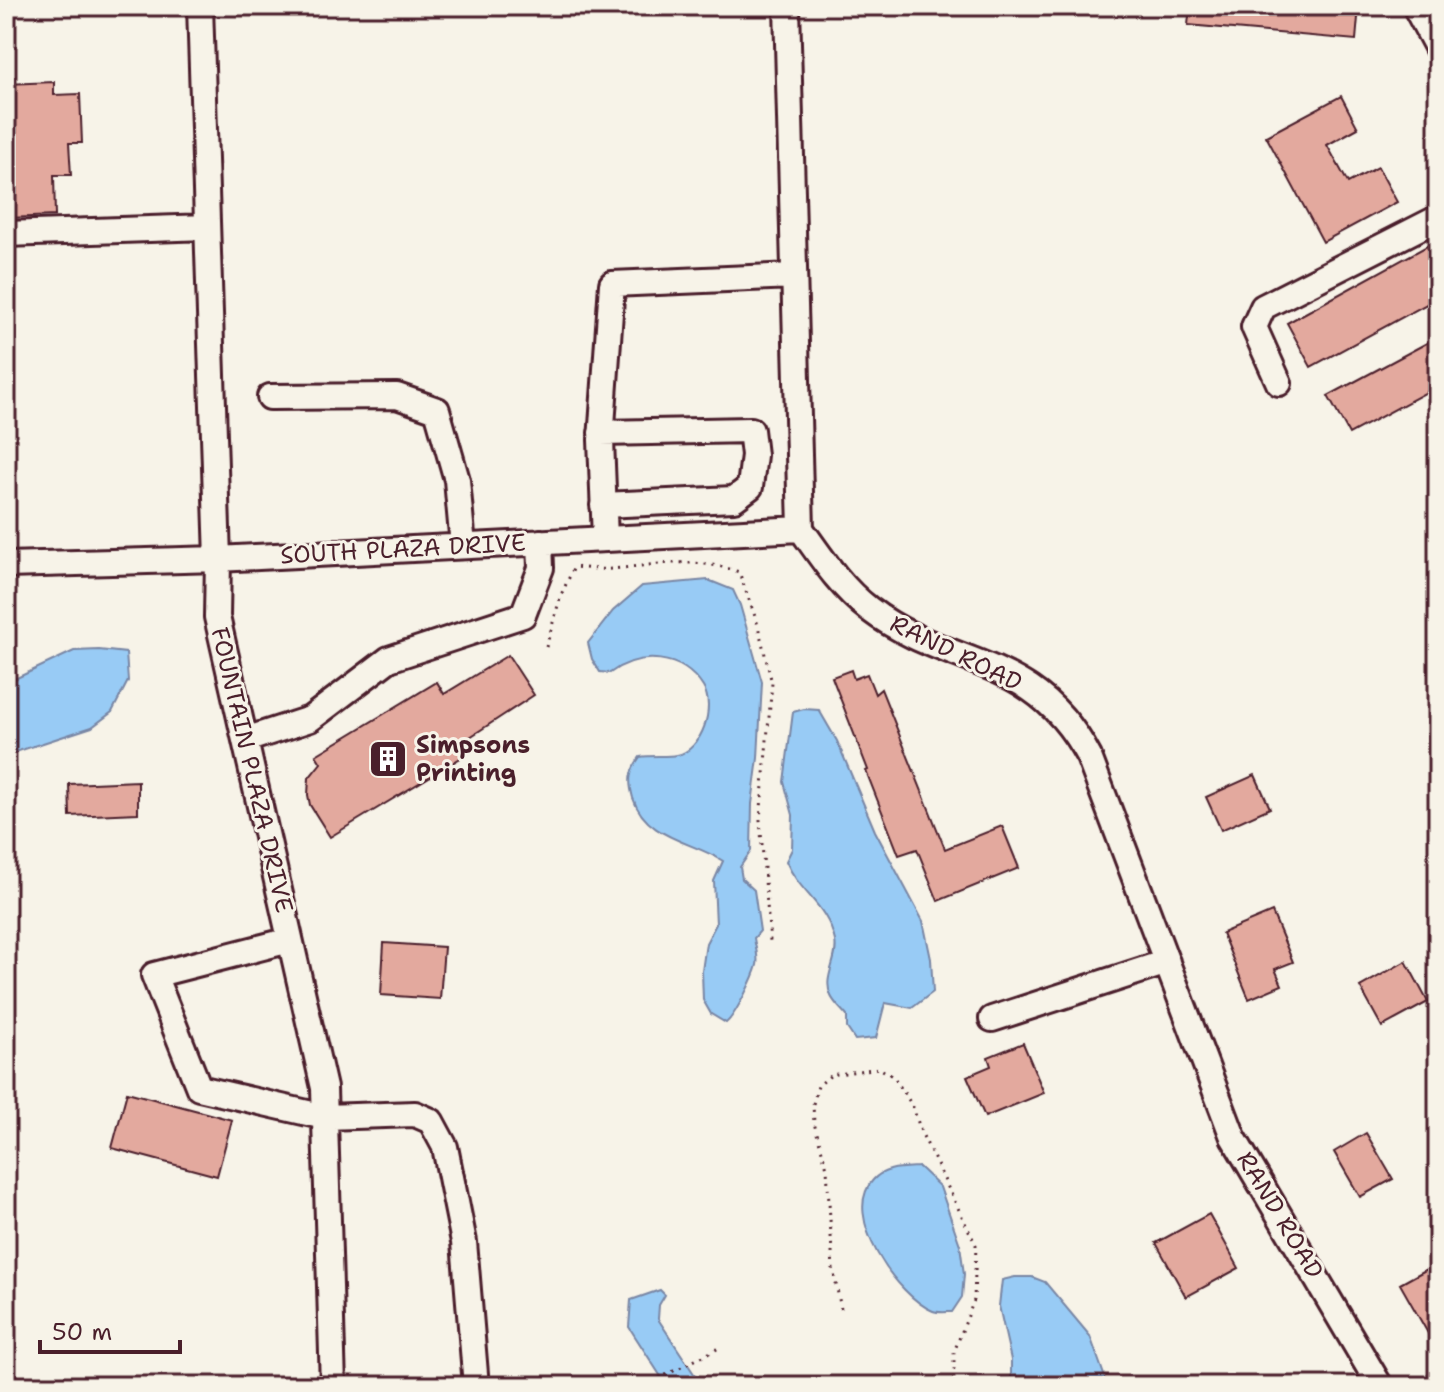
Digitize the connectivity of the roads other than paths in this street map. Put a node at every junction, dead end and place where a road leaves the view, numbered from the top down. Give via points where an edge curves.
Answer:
1 (200, 6) edge
2 (787, 6) edge
3 (1415, 6) edge
4 (1438, 49) edge
5 (1438, 218) edge
6 (207, 227) junction
7 (6, 234) edge
8 (794, 276) junction
9 (1279, 383) dead end
10 (270, 397) dead end
11 (601, 433) junction
12 (603, 505) junction
13 (801, 529) junction
14 (605, 539) junction
15 (540, 542) junction
16 (463, 546) junction
17 (218, 559) junction
18 (6, 565) edge
19 (245, 740) junction
20 (290, 940) junction
21 (1167, 962) junction
22 (992, 1019) dead end
23 (325, 1117) junction
24 (333, 1386) edge
25 (476, 1386) edge
26 (1380, 1386) edge

1 - 6 street, FOUNTAIN PLAZA DRIVE
2 - 8 street
3 - 4 street
5 - 9 street via 1263,307 1254,327
6 - 7 street
6 - 17 street, FOUNTAIN PLAZA DRIVE
8 - 11 street via 612,284
8 - 13 street
10 - 16 street via 397,396 437,410 457,480
11 - 12 street
11 - 12 street via 751,430 754,455 750,487 734,499
12 - 14 street
13 - 14 street, SOUTH PLAZA DRIVE
13 - 21 street, RAND ROAD via 867,608 1029,687 1075,731
14 - 15 street, SOUTH PLAZA DRIVE
15 - 16 street, SOUTH PLAZA DRIVE
15 - 19 street via 541,568 523,615 389,659 310,719
16 - 17 street, SOUTH PLAZA DRIVE
17 - 18 street, SOUTH PLAZA DRIVE
17 - 19 street, FOUNTAIN PLAZA DRIVE via 217,617
19 - 20 street, FOUNTAIN PLAZA DRIVE
20 - 23 street, FOUNTAIN PLAZA DRIVE via 324,1088
20 - 23 street via 154,975 199,1088
21 - 22 street
21 - 26 street, RAND ROAD via 1233,1137
23 - 24 street, FOUNTAIN PLAZA DRIVE
23 - 25 street via 415,1114 431,1121 445,1147 464,1242

